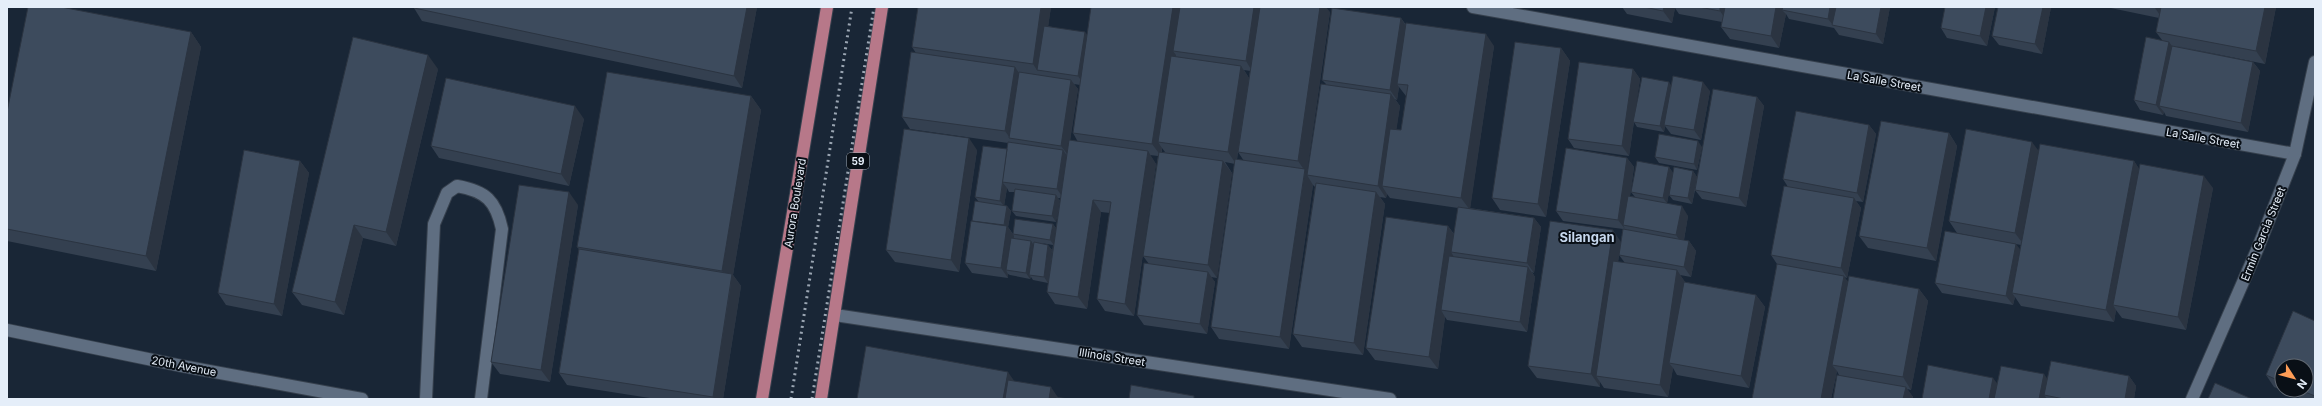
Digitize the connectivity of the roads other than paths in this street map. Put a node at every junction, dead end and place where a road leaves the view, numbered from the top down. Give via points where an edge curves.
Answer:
1 (827, 7) edge
2 (882, 7) edge
3 (1473, 7) edge
4 (2315, 62) edge
5 (2295, 154) junction
6 (835, 315) junction
7 (7, 330) edge
8 (362, 399) edge
9 (426, 399) edge
10 (481, 399) edge
11 (762, 399) edge
12 (821, 399) edge
13 (1390, 399) edge
14 (2192, 399) edge

1 - 11 main road, Aurora Boulevard
2 - 6 main road, 59
3 - 5 street, La Salle Street
4 - 5 street, Ermin Garcia Street
5 - 14 street, Ermin Garcia Street via 2257,250
6 - 12 main road, 59
6 - 13 street, Illinois Street
7 - 8 street, 20th Avenue
9 - 10 street via 434,224 447,194 457,186 475,189 492,202 502,229

